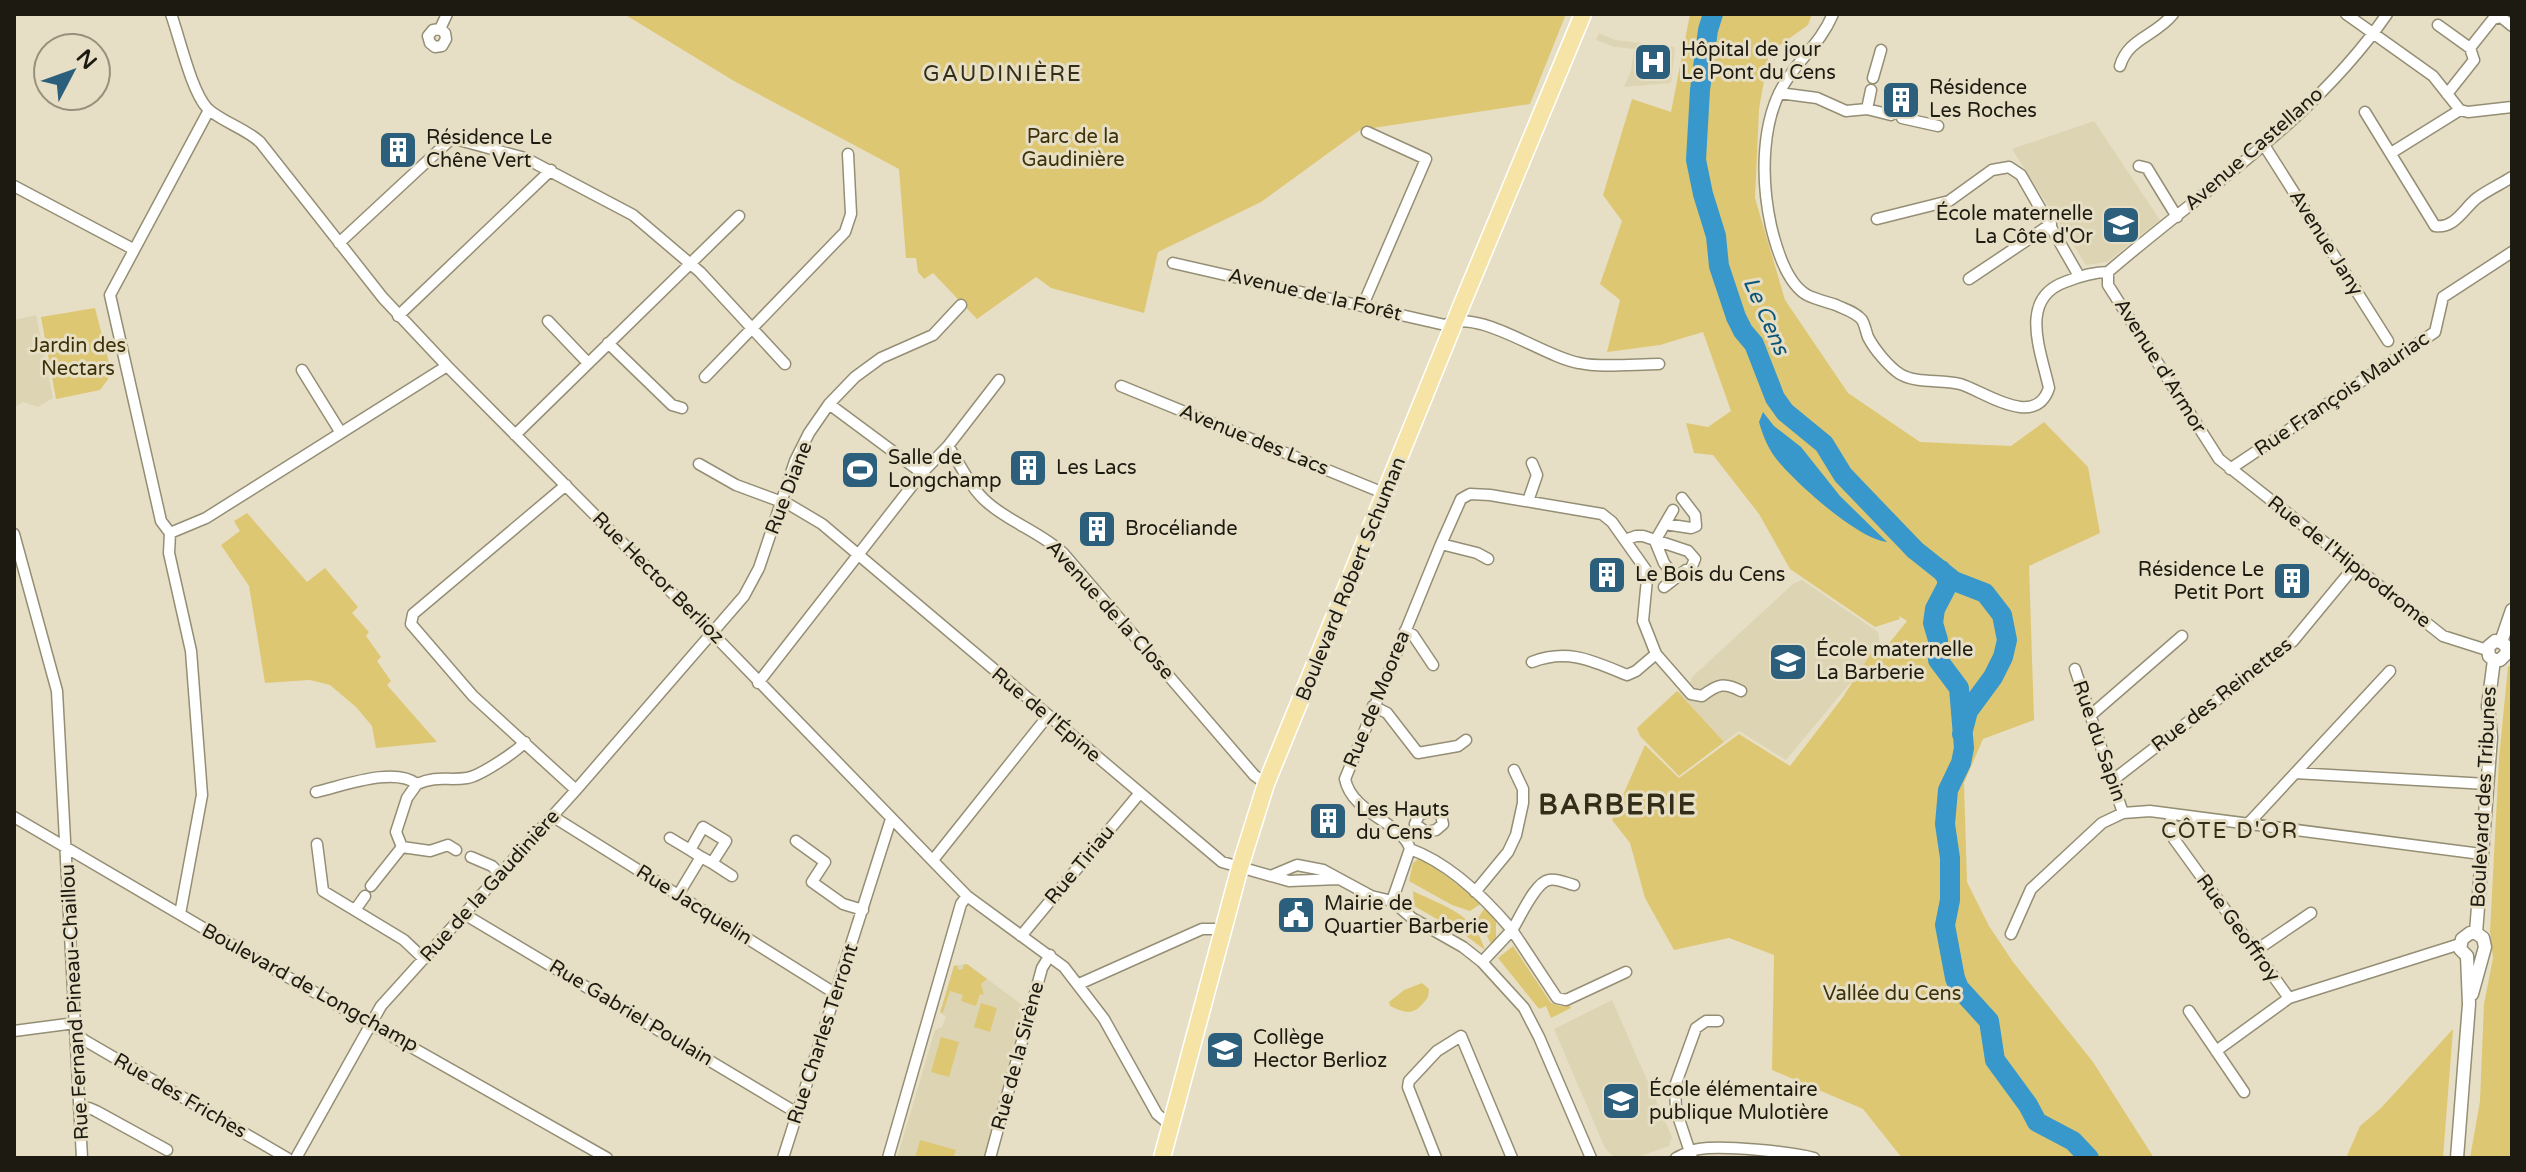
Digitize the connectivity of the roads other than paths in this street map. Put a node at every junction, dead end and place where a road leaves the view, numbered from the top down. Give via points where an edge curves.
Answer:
1 (171, 14) edge
2 (447, 14) edge
3 (1583, 14) edge
4 (1833, 14) edge
5 (2173, 14) edge
6 (2346, 14) edge
7 (2387, 14) edge
8 (2438, 25) dead end
9 (2512, 26) edge
10 (440, 29) dead end
11 (2374, 33) junction
12 (2470, 48) junction
13 (1881, 50) dead end
14 (2120, 66) dead end
15 (1873, 78) dead end
16 (1871, 90) dead end
17 (1779, 93) junction
18 (2447, 94) junction
19 (2512, 107) edge
20 (1867, 109) junction
21 (209, 110) junction
22 (2460, 110) junction
23 (2365, 112) dead end
24 (1891, 115) dead end
25 (1902, 118) dead end
26 (1938, 126) dead end
27 (1367, 132) dead end
28 (2264, 145) junction
29 (2391, 153) junction
30 (848, 154) dead end
31 (2143, 167) dead end
32 (551, 170) junction
33 (2512, 177) edge
34 (14, 186) edge
35 (739, 216) dead end
36 (2177, 217) junction
37 (1877, 219) dead end
38 (2051, 224) junction
39 (339, 243) junction
40 (133, 249) junction
41 (2512, 252) edge
42 (691, 263) junction
43 (1173, 263) dead end
44 (2108, 272) junction
45 (2079, 276) junction
46 (1969, 279) dead end
47 (961, 305) dead end
48 (1363, 305) junction
49 (398, 316) junction
50 (1455, 319) junction
51 (548, 321) dead end
52 (752, 328) junction
53 (2388, 341) dead end
54 (608, 343) junction
55 (588, 363) junction
56 (785, 364) dead end
57 (1659, 364) dead end
58 (447, 366) junction
59 (302, 370) dead end
60 (705, 377) dead end
61 (999, 380) dead end
62 (1121, 386) dead end
63 (829, 404) junction
64 (682, 408) dead end
65 (341, 433) junction
66 (515, 435) junction
67 (948, 446) junction
68 (2219, 459) joint
69 (1532, 463) dead end
70 (699, 464) dead end
71 (2230, 469) junction
72 (922, 473) junction
73 (566, 485) junction
74 (1386, 494) junction
75 (1682, 498) dead end
76 (781, 501) junction
77 (1528, 501) junction
78 (1673, 510) dead end
79 (1665, 524) junction
80 (170, 533) junction
81 (14, 534) edge
82 (1625, 540) junction
83 (1655, 541) junction
84 (1441, 544) junction
85 (858, 555) junction
86 (1488, 559) dead end
87 (2354, 567) junction
88 (1676, 578) junction
89 (1664, 587) dead end
90 (2512, 610) edge
91 (1405, 631) junction
92 (711, 632) junction
93 (2182, 636) dead end
94 (1656, 654) junction
95 (2490, 655) junction
96 (1532, 662) dead end
97 (1433, 665) dead end
98 (2075, 669) dead end
99 (2390, 671) dead end
100 (758, 683) junction
101 (1741, 691) dead end
102 (1373, 706) junction
103 (2091, 715) junction
104 (1047, 717) junction
105 (1466, 740) dead end
106 (525, 742) junction
107 (1514, 770) dead end
108 (2295, 773) junction
109 (2113, 780) junction
110 (417, 784) junction
111 (1266, 784) junction
112 (2487, 784) junction
113 (576, 790) junction
114 (316, 792) dead end
115 (1139, 794) junction
116 (2123, 813) junction
117 (2170, 814) junction
118 (552, 816) junction
119 (14, 817) edge
120 (891, 819) junction
121 (2247, 825) junction
122 (1419, 828) dead end
123 (670, 838) dead end
124 (796, 841) dead end
125 (317, 844) dead end
126 (1407, 844) junction
127 (65, 847) junction
128 (402, 847) junction
129 (456, 850) dead end
130 (690, 850) junction
131 (2481, 854) junction
132 (471, 857) dead end
133 (701, 857) junction
134 (933, 860) junction
135 (712, 863) junction
136 (1240, 867) junction
137 (500, 874) junction
138 (1273, 875) junction
139 (732, 876) dead end
140 (1339, 879) junction
141 (1574, 885) dead end
142 (1475, 892) junction
143 (678, 895) junction
144 (967, 896) junction
145 (1392, 901) junction
146 (355, 910) junction
147 (863, 910) junction
148 (2311, 913) dead end
149 (180, 914) junction
150 (464, 914) junction
151 (1224, 929) junction
152 (1512, 930) junction
153 (2476, 933) junction
154 (2011, 934) dead end
155 (1021, 936) junction
156 (2460, 944) junction
157 (2255, 951) junction
158 (1050, 955) junction
159 (2481, 955) junction
160 (2467, 956) junction
161 (424, 959) junction
162 (1482, 962) junction
163 (1626, 972) dead end
164 (1079, 984) junction
165 (836, 994) junction
166 (2289, 998) junction
167 (2469, 1004) junction
168 (2189, 1011) dead end
169 (1718, 1021) dead end
170 (372, 1022) junction
171 (75, 1027) junction
172 (14, 1031) edge
173 (2216, 1051) junction
174 (2244, 1092) dead end
175 (79, 1109) junction
176 (797, 1113) junction
177 (1170, 1125) junction
178 (167, 1150) dead end
179 (1690, 1155) edge
180 (82, 1158) edge
181 (287, 1158) edge
182 (296, 1158) edge
183 (607, 1158) edge
184 (783, 1158) edge
185 (888, 1158) edge
186 (990, 1158) edge
187 (1162, 1158) edge
188 (1436, 1158) edge
189 (1512, 1158) edge
190 (1591, 1158) edge
191 (1676, 1158) edge
192 (1814, 1158) edge
193 (2457, 1158) edge

1 - 21 street via 195,88
2 - 10 street
3 - 50 main road, Boulevard Robert Schuman
4 - 17 street via 1820,41
5 - 14 street via 2124,52
6 - 11 street
7 - 11 street, Avenue Castellano
8 - 12 street
9 - 12 street via 2501,17 2493,19
11 - 18 street via 2433,76
11 - 28 street, Avenue Castellano
12 - 18 street via 2474,60
13 - 15 street
16 - 20 street
17 - 20 street via 1817,98 1846,111
17 - 45 street via 1765,157 1770,223 1780,255 1806,294 1861,319 1870,341 1900,374 1958,384 2008,405 2040,403 2049,388 2036,309 2055,285
18 - 22 street
19 - 22 street
20 - 24 street
21 - 39 street, Rue Hector Berlioz via 260,142
21 - 40 street
22 - 29 street
23 - 29 street
25 - 26 street
27 - 48 street via 1426,159
28 - 36 street, Avenue Castellano
28 - 53 street, Avenue Jany
29 - 33 street via 2440,227
30 - 52 street via 851,214 845,232
31 - 36 street
32 - 39 street via 510,153 450,140
32 - 42 street via 633,215
32 - 49 street
34 - 40 street
35 - 42 street
36 - 44 street, Avenue Castellano
37 - 38 street via 1949,201 1992,170 2009,167 2021,175
38 - 45 street
38 - 46 street
39 - 49 street, Rue Hector Berlioz
40 - 80 street via 110,295 161,521
41 - 71 street, Rue François Mauriac via 2443,297 2435,332
42 - 52 street
42 - 54 street
43 - 48 street, Avenue de la Forêt
44 - 45 street
44 - 68 street, Avenue d'Armor via 2113,293
47 - 63 street, Rue Diane via 933,335 881,358
48 - 50 street, Avenue de la Forêt via 1445,325
49 - 58 street, Rue Hector Berlioz
50 - 57 street, Avenue de la Forêt via 1476,322 1578,363
50 - 74 main road, Boulevard Robert Schuman
51 - 55 street
52 - 56 street
52 - 60 street
54 - 55 street
54 - 64 street via 672,405
55 - 66 street
58 - 65 street
58 - 66 street, Rue Hector Berlioz
59 - 65 street
61 - 67 street
62 - 74 street, Avenue des Lacs
63 - 72 street
63 - 76 street, Rue Diane via 803,445
65 - 80 street via 206,518
66 - 73 street, Rue Hector Berlioz
67 - 72 street
67 - 111 street, Avenue de la Close via 981,497 1063,553
68 - 71 street, Rue de l'Hippodrome
69 - 77 street via 1537,475
70 - 76 street, Rue de l'Épine
71 - 87 street, Rue de l'Hippodrome
72 - 85 street
73 - 92 street, Rue Hector Berlioz
73 - 106 street via 410,618 473,696
74 - 111 main road, Boulevard Robert Schuman
75 - 79 street via 1695,515 1696,526
76 - 85 street, Rue de l'Épine via 822,524
76 - 92 street, Rue Diane via 754,581
77 - 82 street via 1602,514
77 - 84 street, Rue de Moorea via 1465,497
78 - 79 street
79 - 83 street
80 - 149 street via 169,553 191,651 202,795
81 - 127 street, Rue Fernand Pineau-Chaillou via 55,677
82 - 83 street via 1636,536
82 - 94 street via 1647,575 1643,621
83 - 88 street
83 - 88 street via 1673,547 1691,564
84 - 86 street
84 - 91 street, Rue de Moorea
85 - 100 street
85 - 104 street, Rue de l'Épine
87 - 95 street, Rue de l'Hippodrome via 2443,636
87 - 109 street, Rue des Reinettes via 2293,641
88 - 89 street
90 - 95 street, Boulevard des Tribunes via 2501,642 2507,653 2500,660
91 - 97 street
91 - 102 street, Rue de Moorea
92 - 100 street, Rue Hector Berlioz
92 - 113 street, Rue de la Gaudinière
93 - 103 street
94 - 96 street via 1627,675 1573,654
94 - 101 street via 1691,694 1702,696 1727,684
95 - 112 street, Boulevard des Tribunes
98 - 103 street, Rue du Sapin
99 - 108 street
100 - 120 street, Rue Hector Berlioz
102 - 105 street via 1387,713 1418,753
102 - 126 street, Rue de Moorea via 1346,783 1357,802
103 - 109 street, Rue du Sapin
104 - 115 street, Rue de l'Épine
104 - 134 street
106 - 110 street via 478,774
106 - 113 street
107 - 142 street via 1523,789 1516,835
108 - 112 street
108 - 121 street
109 - 116 street, Rue du Sapin
110 - 114 street via 396,774
110 - 128 street via 396,832
111 - 136 main road, Boulevard Robert Schuman
112 - 131 street, Boulevard des Tribunes
113 - 118 street, Rue de la Gaudinière
115 - 136 street, Rue de l'Épine via 1222,862
115 - 155 street, Rue Tiriau
116 - 117 street
116 - 154 street via 2102,823 2031,889
117 - 121 street
117 - 157 street, Rue Geoffroy via 2174,839
118 - 137 street, Rue de la Gaudinière
118 - 143 street, Rue Jacquelin
119 - 127 street, Boulevard de Longchamp
120 - 134 street, Rue Hector Berlioz
120 - 147 street, Rue Charles Terront
121 - 131 street
122 - 126 street
123 - 130 street
124 - 147 street via 825,862 812,882 843,904
125 - 146 street via 323,891
126 - 142 street, Rue de Moorea
126 - 145 street
127 - 149 street, Boulevard de Longchamp
127 - 171 street, Rue Fernand Pineau-Chaillou
128 - 129 street via 430,851 448,845
128 - 146 street
130 - 133 street
130 - 135 street via 700,822 726,841
131 - 153 street, Boulevard des Tribunes
132 - 137 street
133 - 135 street
133 - 143 street
134 - 144 street, Rue Hector Berlioz
135 - 139 street
136 - 138 street, Rue de l'Épine
136 - 151 main road, Boulevard Robert Schuman
137 - 150 street, Rue de la Gaudinière
138 - 140 street, Rue de l'Épine via 1302,882
138 - 140 street via 1306,865
140 - 145 street
141 - 152 street via 1544,881
142 - 152 street, Rue de Moorea
143 - 165 street, Rue Jacquelin
144 - 155 street, Rue Hector Berlioz
144 - 185 street
145 - 162 street
146 - 161 street
147 - 165 street, Rue Charles Terront
148 - 157 street
149 - 170 street, Boulevard de Longchamp
150 - 161 street, Rue de la Gaudinière
150 - 176 street, Rue Gabriel Poulain
151 - 164 street via 1202,929
151 - 177 main road, Boulevard Robert Schuman
152 - 162 street
152 - 163 street, Rue de Moorea via 1557,998 1566,1000
153 - 156 street via 2465,935
153 - 159 street via 2484,942
155 - 158 street, Rue Hector Berlioz
156 - 160 street
156 - 166 street, Rue Geoffroy
157 - 166 street, Rue Geoffroy
158 - 164 street, Rue Hector Berlioz
158 - 186 street, Rue de la Sirène
159 - 160 street
159 - 167 street
160 - 167 street
161 - 170 street, Rue de la Gaudinière
162 - 190 street via 1524,1008
164 - 177 street, Rue Hector Berlioz via 1150,1105
165 - 176 street, Rue Charles Terront
166 - 173 street, Rue Geoffroy
167 - 193 street
168 - 173 street
169 - 179 street via 1696,1028 1675,1086 1676,1110
170 - 182 street, Rue de la Gaudinière
170 - 183 street, Boulevard de Longchamp
171 - 172 street
171 - 175 street, Rue Fernand Pineau-Chaillou
171 - 181 street, Rue des Friches via 84,1040
173 - 174 street
175 - 178 street via 96,1111
175 - 180 street, Rue Fernand Pineau-Chaillou
176 - 184 street, Rue Charles Terront
177 - 187 main road, Boulevard Robert Schuman
179 - 191 street
179 - 192 street via 1719,1148
188 - 189 street via 1409,1081 1437,1051 1461,1036

